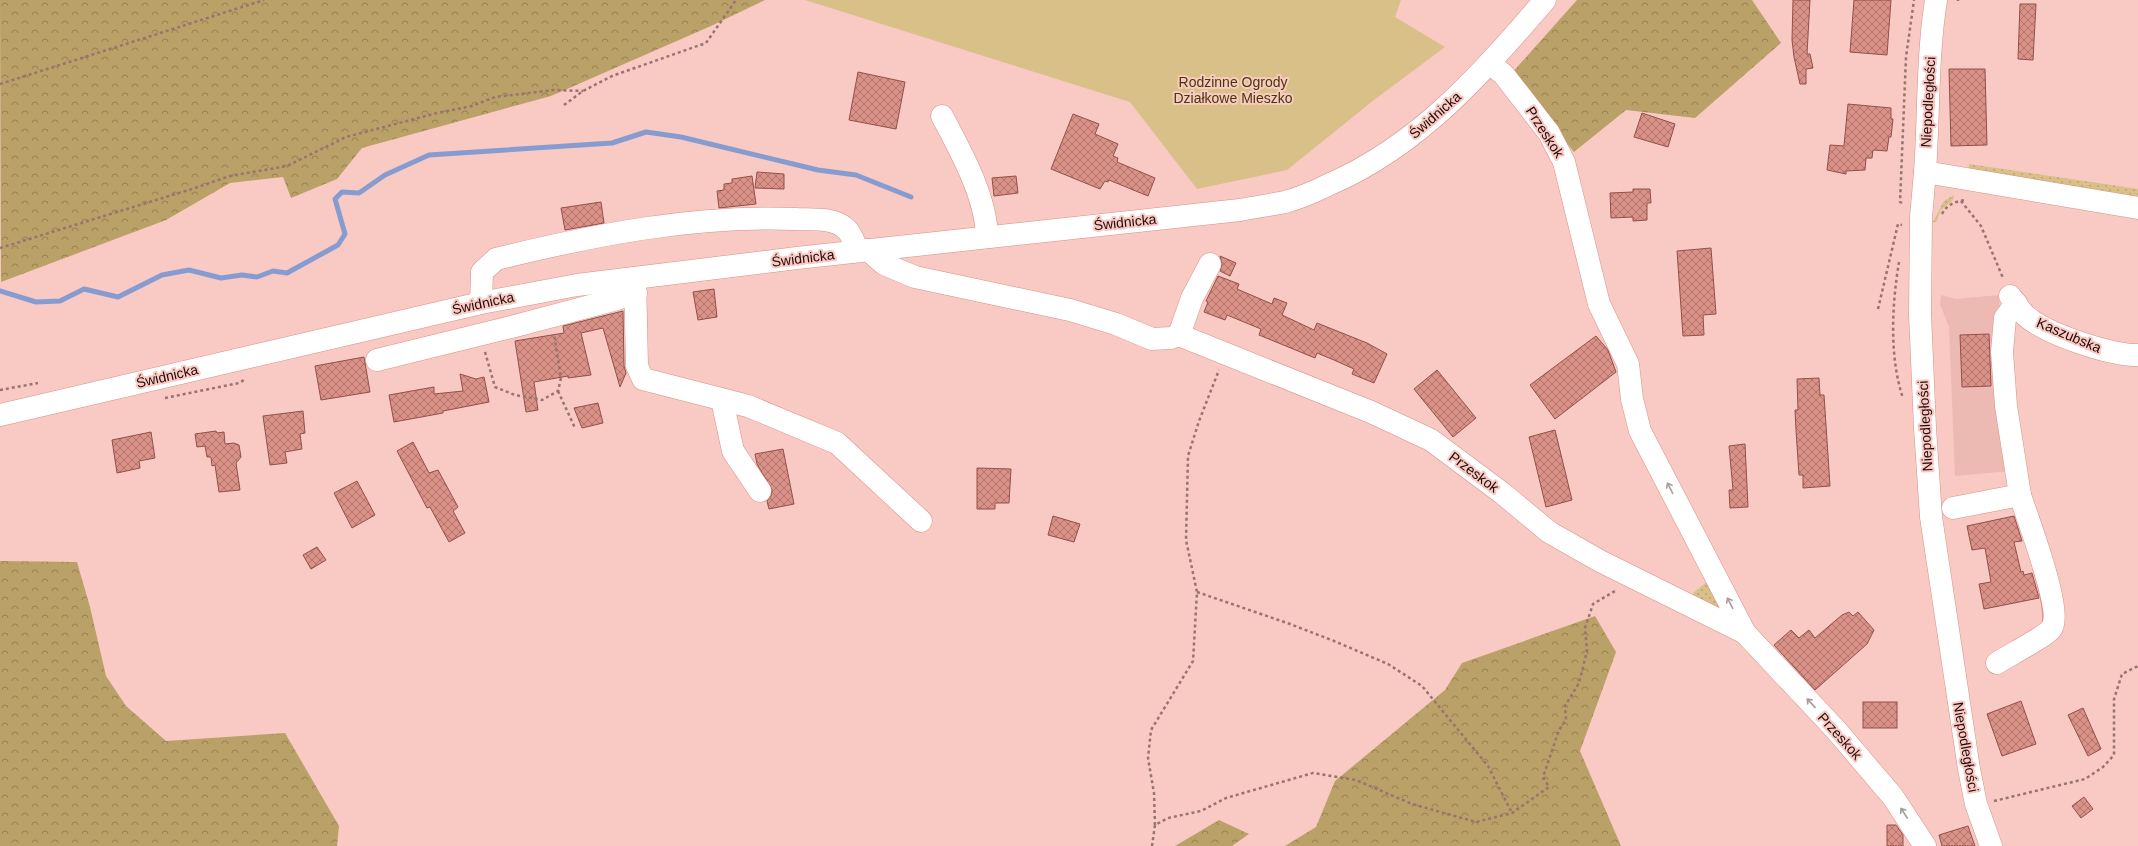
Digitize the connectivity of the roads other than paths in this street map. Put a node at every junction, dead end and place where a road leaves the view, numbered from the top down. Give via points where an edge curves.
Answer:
1 (1545, 0) edge
2 (1936, 0) edge
3 (1490, 63) junction
4 (942, 116) dead end
5 (1925, 172) junction
6 (2138, 208) edge
7 (987, 237) junction
8 (863, 251) junction
9 (1210, 264) dead end
10 (635, 286) junction
11 (481, 303) junction
12 (1184, 336) junction
13 (2138, 355) edge
14 (377, 360) dead end
15 (722, 400) junction
16 (0, 415) edge
17 (760, 491) dead end
18 (2020, 495) junction
19 (1953, 508) dead end
20 (921, 521) dead end
21 (1745, 633) junction
22 (1997, 663) dead end
23 (1925, 846) edge
24 (1991, 846) edge

1 - 3 street, Świdnicka
2 - 5 street, Niepodległości via 1928,87
3 - 7 street, Świdnicka via 1451,103 1384,156 1353,174 1286,202 1240,210
21 -> 3 street, Przeskok via 1640,430 1632,399 1628,364 1599,304 1564,162 1549,133 1504,75
4 - 7 street via 971,172 986,222
5 - 6 street
5 - 24 street, Niepodległości via 1921,217 1920,314 1931,517 1969,769 1976,804
7 - 8 street, Świdnicka
8 - 10 street, Świdnicka
8 - 11 street via 845,228 825,219 756,218 696,222 618,233 496,259 482,272
8 - 12 street via 884,264 915,277 1070,310 1116,324 1152,339
9 - 12 street via 1192,298
10 - 11 street, Świdnicka via 577,285
10 - 14 street via 617,300
10 - 15 street via 637,366 643,379
11 - 16 street, Świdnicka
12 - 21 street, Przeskok via 1371,412 1431,440 1549,532
13 - 18 street, Kaszubska via 2094,348 2047,329 2023,314 2013,299 2005,318 2002,352 2006,406
15 - 17 street via 734,451
15 - 20 street via 748,406 837,443
18 - 19 street
18 - 22 street via 2052,595 2054,619 2051,629
23 -> 21 street, Przeskok via 1893,797 1836,730

